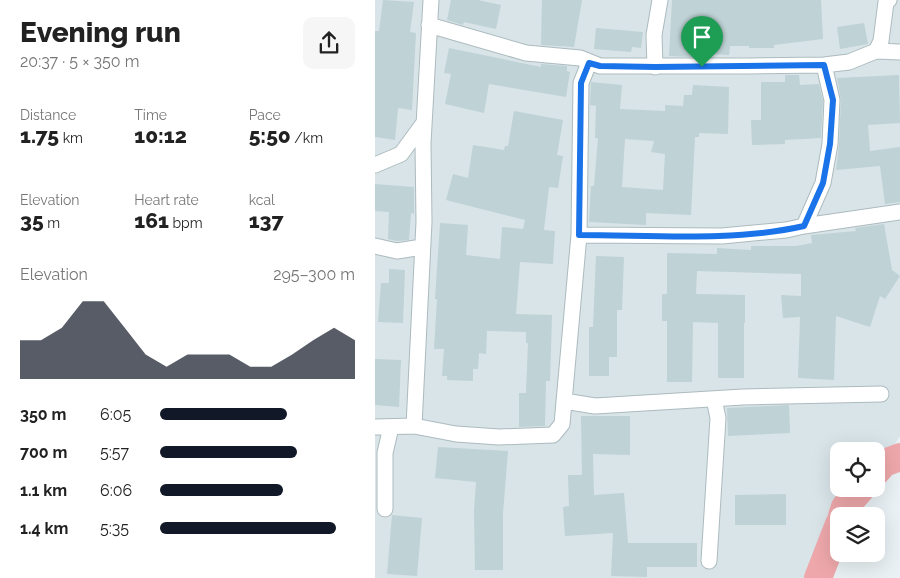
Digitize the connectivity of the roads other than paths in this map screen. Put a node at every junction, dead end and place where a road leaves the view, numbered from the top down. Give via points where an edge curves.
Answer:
1 (431, 0) edge
2 (660, 0) edge
3 (889, 0) edge
4 (429, 25) junction
5 (876, 51) junction
6 (900, 52) edge
7 (589, 63) junction
8 (824, 65) junction
9 (655, 67) junction
10 (424, 122) junction
11 (375, 165) edge
12 (900, 212) edge
13 (804, 226) junction
14 (579, 235) junction
15 (375, 246) edge
16 (422, 247) junction
17 (881, 394) dead end
18 (714, 399) junction
19 (564, 401) junction
20 (414, 426) junction
21 (375, 427) edge
22 (391, 427) junction
23 (385, 509) dead end
24 (709, 561) dead end

1 - 4 street
2 - 9 street via 654,35
3 - 5 street
4 - 7 street via 526,53 580,58
4 - 10 street
5 - 6 street
5 - 8 street via 849,62
7 - 9 street
7 - 14 street via 581,83
8 - 9 street
8 - 13 street via 833,100 830,144 823,183
10 - 11 street via 401,154
10 - 16 street
12 - 13 street
13 - 14 street via 722,236
14 - 19 street
15 - 16 street via 397,251
16 - 20 street
17 - 18 street
18 - 19 street via 595,406
18 - 24 street via 718,418
19 - 20 street via 562,424 553,435 499,437 456,434
20 - 22 street
21 - 22 street
22 - 23 street via 385,453

